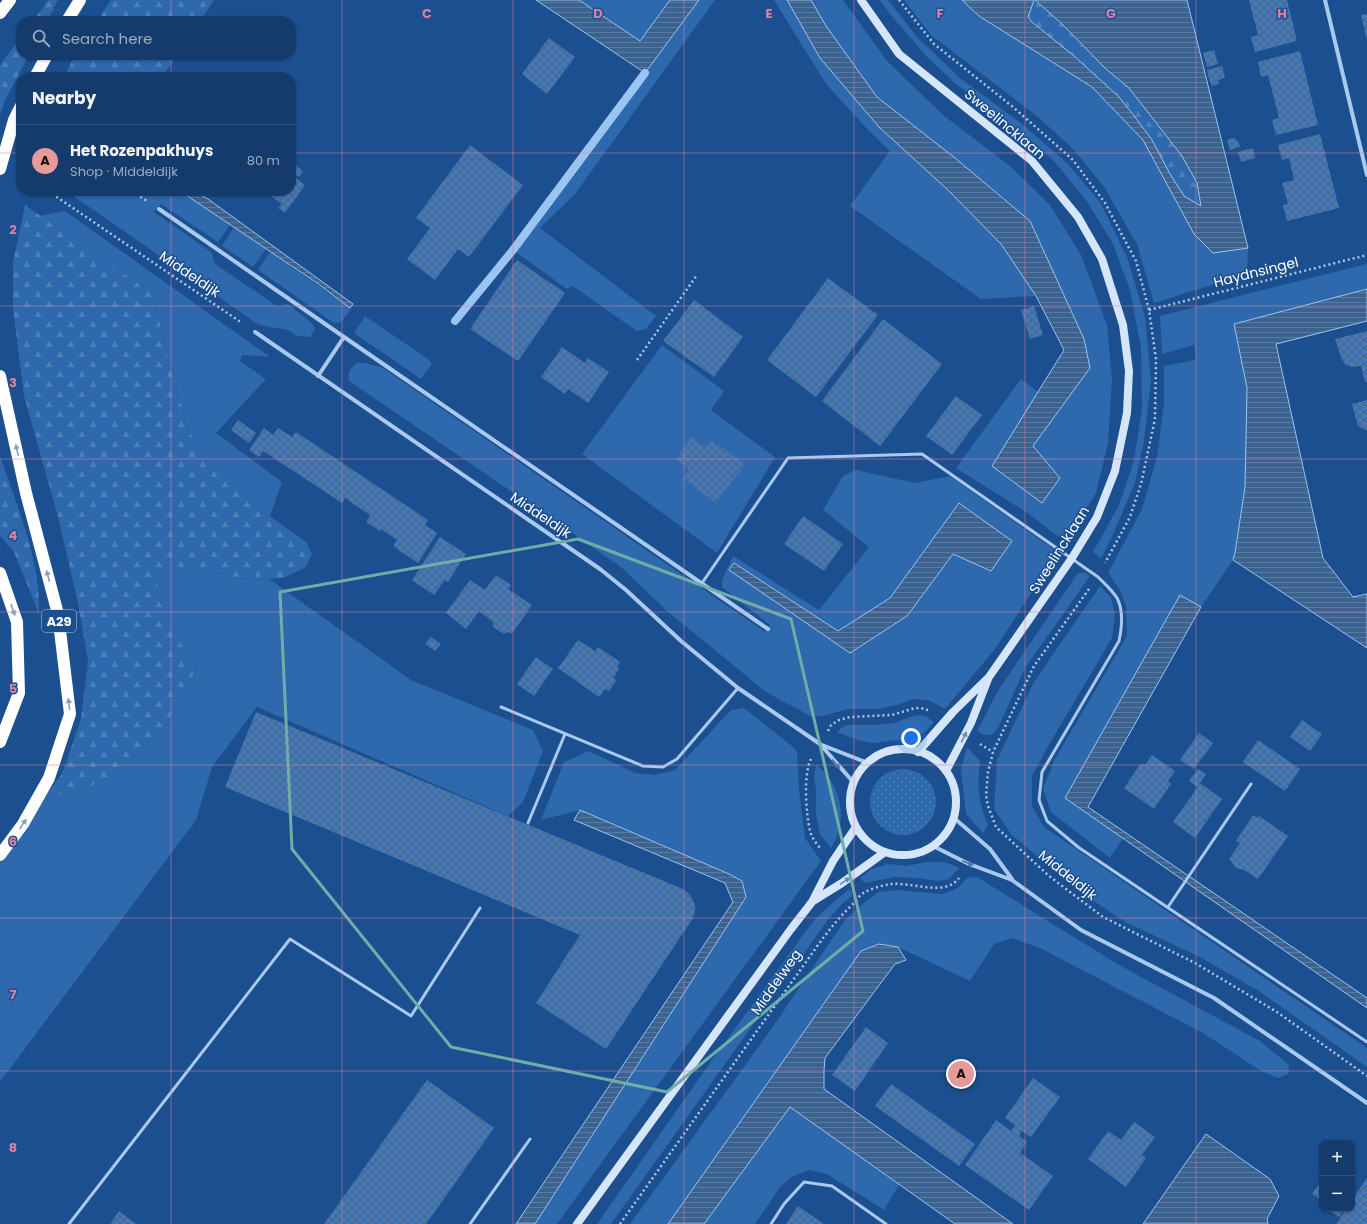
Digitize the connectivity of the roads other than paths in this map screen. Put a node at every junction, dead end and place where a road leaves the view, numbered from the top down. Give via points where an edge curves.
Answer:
1 (10, 0) edge
2 (80, 0) edge
3 (861, 0) edge
4 (1325, 0) edge
5 (0, 13) edge
6 (69, 16) edge
7 (44, 60) edge
8 (38, 72) edge
9 (16, 116) edge
10 (0, 169) edge
11 (1367, 175) edge
12 (158, 209) dead end
13 (255, 332) road end
14 (344, 337) junction
15 (0, 376) edge
16 (318, 376) junction
17 (1072, 558) junction
18 (0, 573) edge
19 (702, 583) junction
20 (768, 629) dead end
21 (989, 677) junction
22 (738, 688) junction
23 (501, 707) dead end
24 (565, 734) junction
25 (0, 742) edge
26 (820, 744) junction
27 (918, 752) junction
28 (868, 763) junction
29 (946, 771) junction
30 (854, 783) junction
31 (1251, 784) dead end
32 (954, 818) junction
33 (528, 823) dead end
34 (856, 827) junction
35 (933, 846) junction
36 (885, 852) junction
37 (0, 855) edge
38 (1012, 880) junction
39 (812, 902) junction
40 (1168, 907) junction
41 (480, 908) dead end
42 (1367, 1042) edge
43 (1367, 1103) edge
44 (530, 1138) dead end
45 (69, 1224) edge
46 (470, 1224) edge
47 (577, 1224) edge
48 (771, 1224) edge
49 (886, 1224) edge

1 - 5 highway
2 - 6 highway
3 - 17 main road, Sweelincklaan via 899,54 1032,161 1078,217 1102,259 1123,325 1129,372 1127,414 1112,478 1097,518
4 - 11 street
7 - 8 highway
9 - 10 highway
12 - 14 street
13 - 16 street, Middeldijk
14 - 16 street
14 - 19 street
37 -> 15 highway, A29 via 23,824 49,778 70,714 58,614 26,493
16 - 22 street, Middeldijk via 600,569
17 - 19 lane via 922,454 788,458
17 - 21 main road, Sweelincklaan
17 - 40 lane, Middeldijk via 1098,577 1117,598 1122,626 1119,641 1042,772 1039,800 1048,821 1078,847
18 -> 25 highway via 18,622 19,693
19 - 20 street
21 - 27 main road, Sweelincklaan
29 -> 21 main road, Sweelincklaan via 966,734
22 - 24 lane via 678,758 662,767 643,766
22 - 26 street, Middeldijk
23 - 24 lane
24 - 33 lane
26 - 28 street, Middeldijk
26 -> 30 street, Middeldijk
27 - 28 main road via 903,749 887,752
27 - 29 main road via 934,759
28 - 30 main road via 859,772
29 - 32 main road via 956,793
30 - 34 main road via 850,809
31 - 40 lane
32 - 35 main road via 946,834
32 - 38 street via 990,849
34 - 36 main road via 868,842
34 - 39 main road, Middelweg via 833,861
35 - 36 main road via 926,851 910,855
35 -> 38 street
39 -> 36 main road, Middelweg
38 - 43 street via 1081,930 1214,998
39 - 47 main road, Middelweg
40 - 42 lane, Middeldijk
41 - 45 lane via 411,1016 290,939
44 - 46 lane
48 - 49 lane via 784,1204 804,1182 832,1186

